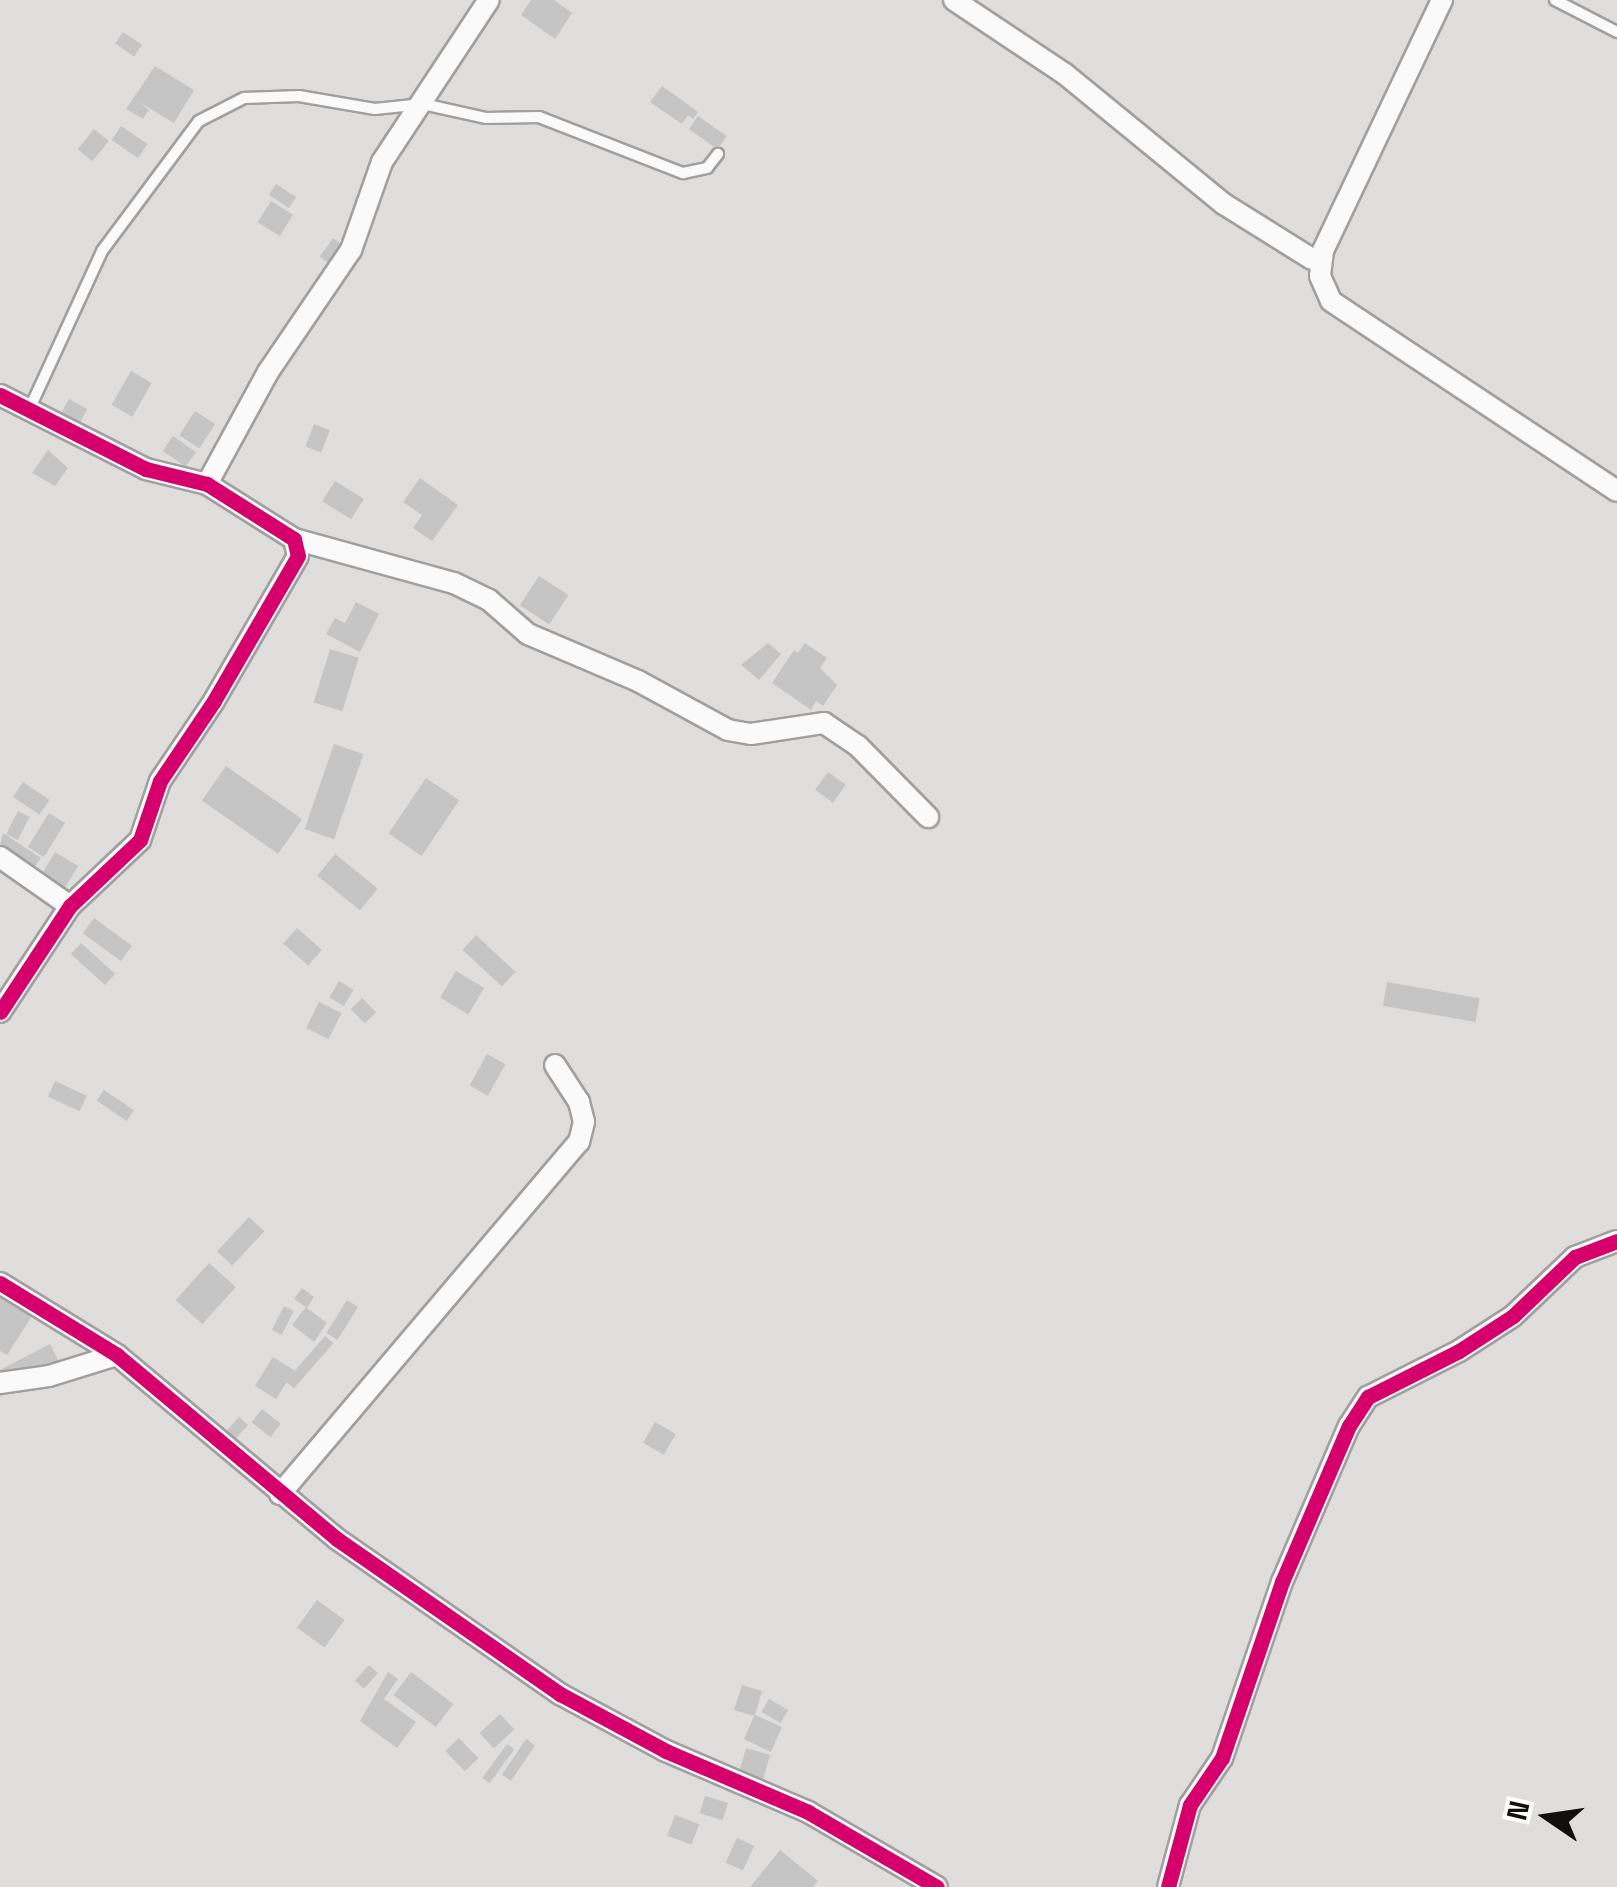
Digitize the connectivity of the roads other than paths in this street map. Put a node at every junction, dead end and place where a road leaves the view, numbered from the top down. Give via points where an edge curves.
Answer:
1 (489, 0) edge
2 (954, 0) edge
3 (1442, 0) edge
4 (1555, 0) edge
5 (1617, 32) edge
6 (422, 104) junction
7 (718, 154) dead end
8 (1312, 259) dead end
9 (0, 395) edge
10 (28, 410) junction
11 (207, 484) junction
12 (1617, 491) edge
13 (294, 539) junction
14 (928, 818) dead end
15 (0, 858) edge
16 (70, 906) junction
17 (0, 1012) edge
18 (555, 1065) dead end
19 (1617, 1241) edge
20 (0, 1283) edge
21 (117, 1355) junction
22 (0, 1384) edge
23 (280, 1494) junction
24 (937, 1887) edge
25 (1168, 1887) edge

1 - 6 street
2 - 8 street via 1065,74 1224,204
3 - 12 street via 1323,251 1320,276 1331,301
4 - 5 lane
6 - 7 lane via 486,118 538,117 683,173 707,168
6 - 10 lane via 393,110 298,96 244,98 199,121 102,252
6 - 11 street via 382,162 351,250 268,372
9 - 10 street
10 - 11 street via 146,470
11 - 13 street
13 - 14 street via 454,583 489,600 528,634 638,681 728,730 752,734 824,723 858,746
13 - 16 street via 298,556 292,572 160,780 140,840
15 - 16 street
16 - 17 street
18 - 23 street via 579,1102 579,1142
19 - 25 street via 1575,1257 1513,1316 1458,1351 1368,1397 1349,1426 1282,1582 1222,1758 1190,1805
20 - 21 street
21 - 22 street
21 - 23 street
23 - 24 street via 560,1694 666,1752 808,1812

